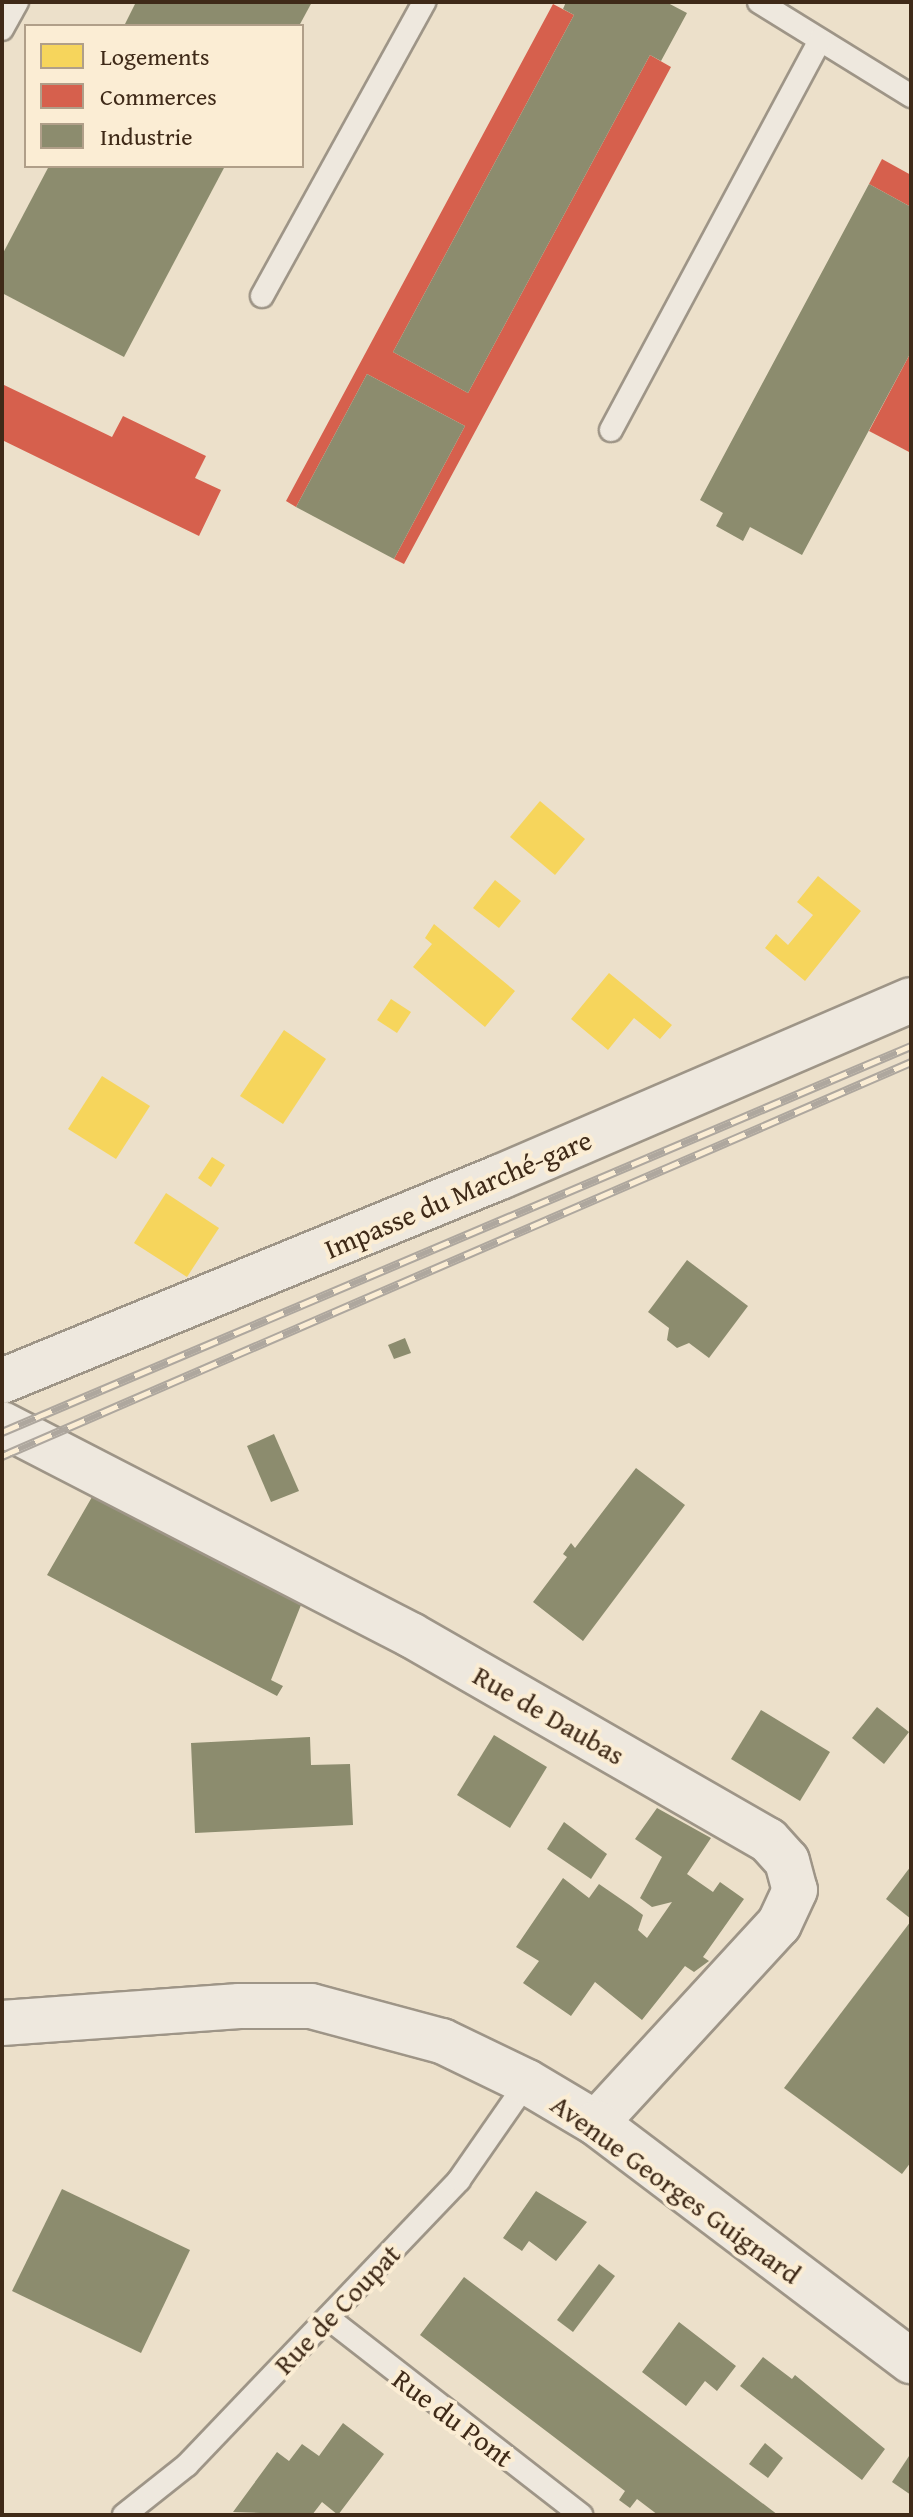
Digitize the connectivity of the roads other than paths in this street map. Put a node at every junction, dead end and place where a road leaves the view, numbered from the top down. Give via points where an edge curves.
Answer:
1 (17, 2) edge
2 (424, 2) edge
3 (759, 2) edge
4 (2, 29) edge
5 (820, 41) junction
6 (911, 96) edge
7 (262, 296) dead end
8 (611, 430) dead end
9 (911, 1000) edge
10 (2, 1381) edge
11 (2, 1424) edge
12 (2, 2023) edge
13 (527, 2082) junction
14 (596, 2123) junction
15 (328, 2318) junction
16 (911, 2361) edge
17 (124, 2515) edge
18 (581, 2515) edge

1 - 4 lane
2 - 7 lane
3 - 5 lane
5 - 6 lane
5 - 8 lane
9 - 10 street, Impasse du Marché-gare via 500,1177
11 - 14 street, Rue de Daubas via 411,1635 768,1840 787,1861 795,1890 779,1924
12 - 13 street, Avenue Georges Guignard via 311,2006 442,2041
13 - 14 street, Avenue Georges Guignard
13 - 15 lane, Rue de Coupat via 459,2180
14 - 16 street, Avenue Georges Guignard
15 - 17 lane, Rue de Coupat via 187,2465
15 - 18 lane, Rue du Pont

